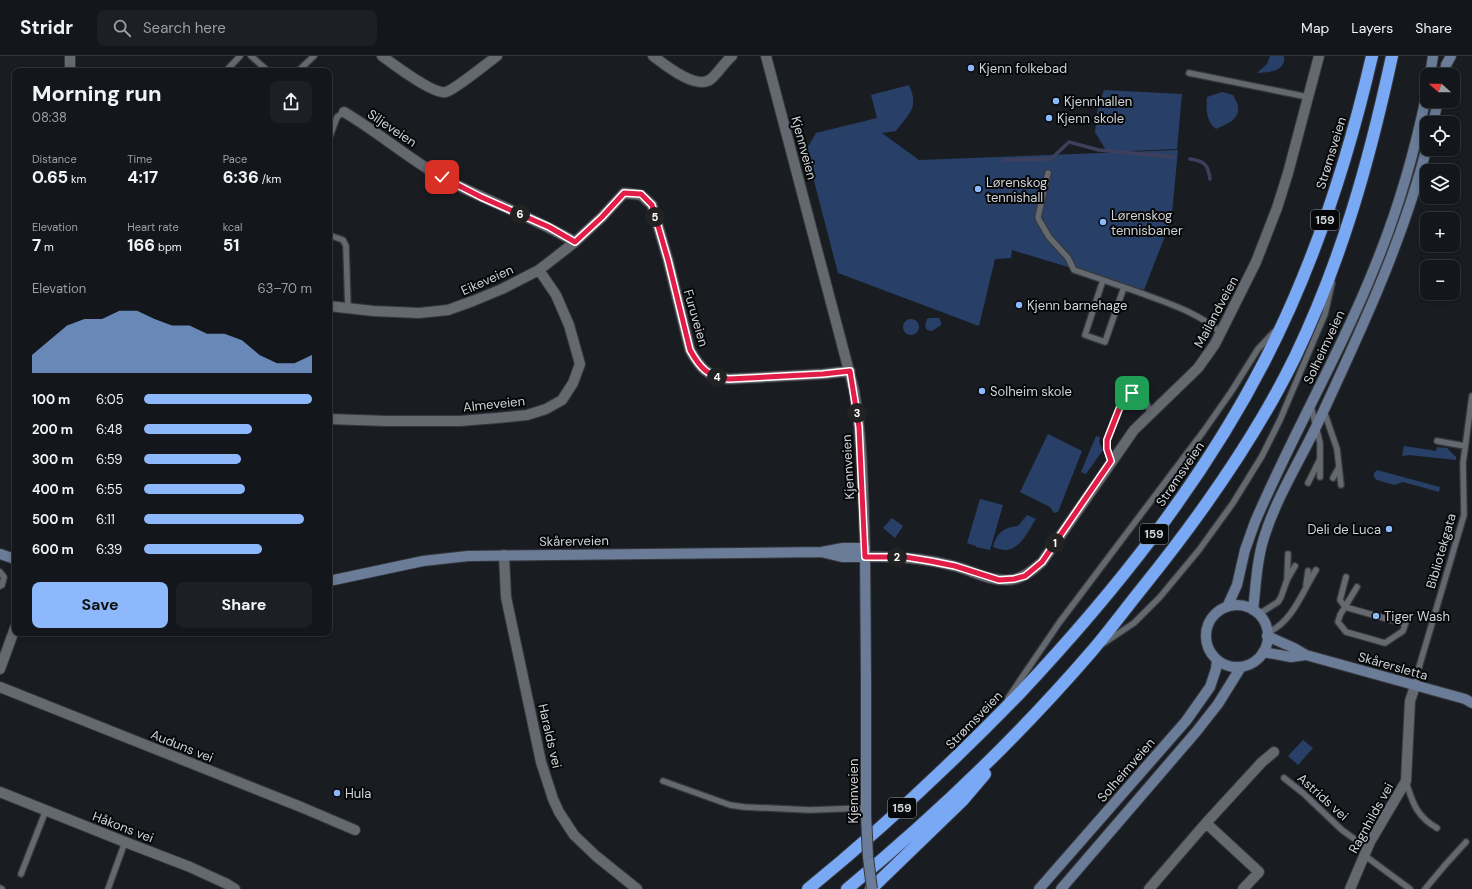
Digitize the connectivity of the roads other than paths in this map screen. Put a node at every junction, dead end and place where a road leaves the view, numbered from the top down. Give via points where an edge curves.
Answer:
1 (70, 56) edge
2 (240, 56) edge
3 (251, 56) edge
4 (314, 56) edge
5 (382, 56) edge
6 (497, 56) edge
7 (653, 56) edge
8 (732, 56) edge
9 (766, 56) edge
10 (1318, 56) edge
11 (1372, 56) edge
12 (1392, 56) edge
13 (1433, 56) edge
14 (1451, 56) edge
15 (70, 68) edge
16 (229, 68) edge
17 (265, 68) edge
18 (301, 68) edge
19 (1431, 68) edge
20 (1447, 68) edge
21 (1189, 73) dead end
22 (1308, 98) junction
23 (1423, 108) edge
24 (344, 112) joint
25 (332, 131) edge
26 (1425, 156) edge
27 (1048, 173) dead end
28 (624, 193) joint
29 (332, 237) edge
30 (575, 242) junction
31 (1339, 253) junction
32 (539, 270) junction
33 (1103, 280) junction
34 (1124, 287) junction
35 (332, 306) edge
36 (348, 308) junction
37 (1282, 323) junction
38 (1221, 333) junction
39 (850, 371) junction
40 (1472, 396) edge
41 (1310, 406) junction
42 (1324, 411) junction
43 (1150, 414) junction
44 (332, 419) edge
45 (1316, 427) junction
46 (1437, 441) dead end
47 (1465, 446) junction
48 (1320, 458) junction
49 (1111, 461) junction
50 (1339, 466) junction
51 (1320, 477) dead end
52 (1333, 478) dead end
53 (1308, 483) dead end
54 (1341, 485) dead end
55 (865, 552) junction
56 (0, 554) edge
57 (1288, 554) dead end
58 (504, 555) junction
59 (12, 558) edge
60 (1295, 566) dead end
61 (1316, 570) dead end
62 (1308, 571) dead end
63 (0, 572) edge
64 (1346, 577) dead end
65 (332, 580) edge
66 (1287, 580) junction
67 (1306, 585) junction
68 (0, 586) edge
69 (1357, 587) dead end
70 (1227, 607) junction
71 (1345, 607) junction
72 (1256, 612) junction
73 (1267, 634) junction
74 (12, 636) edge
75 (1092, 651) junction
76 (1263, 652) junction
77 (1306, 655) junction
78 (1217, 660) junction
79 (1241, 667) junction
80 (0, 668) edge
81 (1415, 686) junction
82 (0, 687) edge
83 (1054, 692) junction
84 (1472, 703) edge
85 (992, 721) junction
86 (1274, 752) dead end
87 (1284, 778) dead end
88 (663, 781) dead end
89 (1406, 781) junction
90 (0, 792) edge
91 (46, 810) junction
92 (866, 811) junction
93 (1206, 823) junction
94 (1437, 828) dead end
95 (355, 830) dead end
96 (125, 842) junction
97 (1466, 842) dead end
98 (1366, 851) junction
99 (21, 874) dead end
100 (108, 889) edge
101 (235, 889) edge
102 (637, 889) edge
103 (808, 889) edge
104 (846, 889) edge
105 (871, 889) edge
106 (1040, 889) edge
107 (1061, 889) edge
108 (1149, 889) edge
109 (1244, 889) edge
110 (1350, 889) edge
111 (1410, 889) edge
112 (1425, 889) edge

1 - 15 street
2 - 16 lane
3 - 17 lane
4 - 18 lane
5 - 6 street via 437,92 452,89
7 - 8 street via 675,72 701,82 710,80
9 - 39 street, Kjennveien
10 - 22 street, Mailandveien
11 - 37 highway, Strømsveien / 159 via 1332,199
12 - 31 highway, 159 via 1369,158
13 - 19 main road
14 - 20 main road
21 - 22 lane
22 - 38 street, Mailandveien via 1270,228
23 - 41 main road, Solheimveien via 1403,187 1382,248
24 - 25 lane via 337,117
24 - 30 street, Siljeveien via 442,177 549,227
26 - 42 main road, Solheimveien via 1398,242
27 - 33 lane via 1038,217 1043,228 1068,258 1074,270
28 - 30 street, Eikeveien
28 - 39 street, Furuveien via 641,194 652,205 690,350 703,369 720,378 729,379
29 - 36 lane via 343,240 346,246
30 - 32 street, Eikeveien
31 - 75 highway, 159 via 1294,357 1250,437 1172,552
31 - 75 lane via 1325,314 1280,420 1233,503 1200,550 1160,597 1134,623
32 - 36 street, Eikeveien via 502,289 448,310 419,313
32 - 44 street, Almeveien via 556,295 569,325 580,364 573,383 562,400 527,415 497,418 460,421
33 - 34 lane
33 - 34 lane via 1085,335 1104,342
34 - 38 lane via 1195,315
35 - 36 street, Eikeveien
37 - 85 lane via 1258,350 1203,432 1063,617
37 - 85 highway, Strømsveien / 159 via 1265,360 1229,424 1180,500 1106,596
38 - 43 street, Mailandveien via 1198,368
39 - 55 street, Kjennveien via 859,427
40 - 47 lane, Bibliotekgata
41 - 45 lane
41 - 70 main road, Solheimveien via 1255,522 1236,588
42 - 45 main road, Solheimveien
42 - 50 lane via 1337,449
43 - 49 street, Mailandveien via 1134,430
43 - 49 lane via 1147,402 1142,396 1132,393 1125,396 1107,440
45 - 48 lane
45 - 72 main road, Solheimveien via 1268,525 1257,568
46 - 47 lane
47 - 81 lane, Bibliotekgata via 1464,515
48 - 51 lane
48 - 53 lane
49 - 55 street, Mailandveien via 1042,562 1025,576 999,580 930,561
50 - 52 lane
50 - 54 lane
55 - 58 main road, Skårerveien via 842,557 822,552
55 - 92 main road, Kjennveien
56 - 59 main road
57 - 66 lane
58 - 65 main road, Skårerveien via 430,560
58 - 102 street, Haralds vei via 506,597 541,762 553,799 574,836
60 - 66 lane
61 - 67 lane
62 - 67 lane
63 - 68 lane via 4,577
64 - 71 lane via 1340,600
66 - 72 lane via 1278,602
67 - 73 lane via 1287,618 1279,627
69 - 71 lane
70 - 72 main road via 1242,606
70 - 78 main road via 1212,618 1207,630 1207,643
71 - 71 lane via 1406,621 1403,631 1385,643 1346,632 1338,622
72 - 73 main road via 1264,623
73 - 76 main road
73 - 77 main road, Skårersletta
74 - 80 street
75 - 83 highway, 159
76 - 77 main road, Skårersletta via 1291,657
76 - 79 main road via 1253,662
77 - 81 main road, Skårersletta
78 - 79 main road via 1228,666
78 - 106 main road, Solheimveien via 1210,687 1197,707
79 - 107 main road via 1218,704 1196,732
81 - 84 main road, Skårersletta
81 - 89 street, Ragnhilds vei via 1410,701
82 - 95 street, Auduns vei
83 - 104 highway, 159 via 918,828
83 - 105 highway via 962,801
85 - 103 highway, Strømsveien / 159 via 902,808
86 - 93 street
87 - 98 lane, Astrids vei
88 - 92 lane via 744,807
89 - 94 lane via 1419,815
89 - 98 street, Ragnhilds vei
90 - 91 street, Håkons vei
91 - 96 street, Håkons vei
91 - 99 lane
92 - 105 main road, Kjennveien, bridge
93 - 108 street
93 - 109 street via 1259,872
96 - 100 lane
96 - 101 street, Håkons vei via 216,878
97 - 112 lane
98 - 110 street, Ragnhilds vei
98 - 111 lane, Astrids vei

